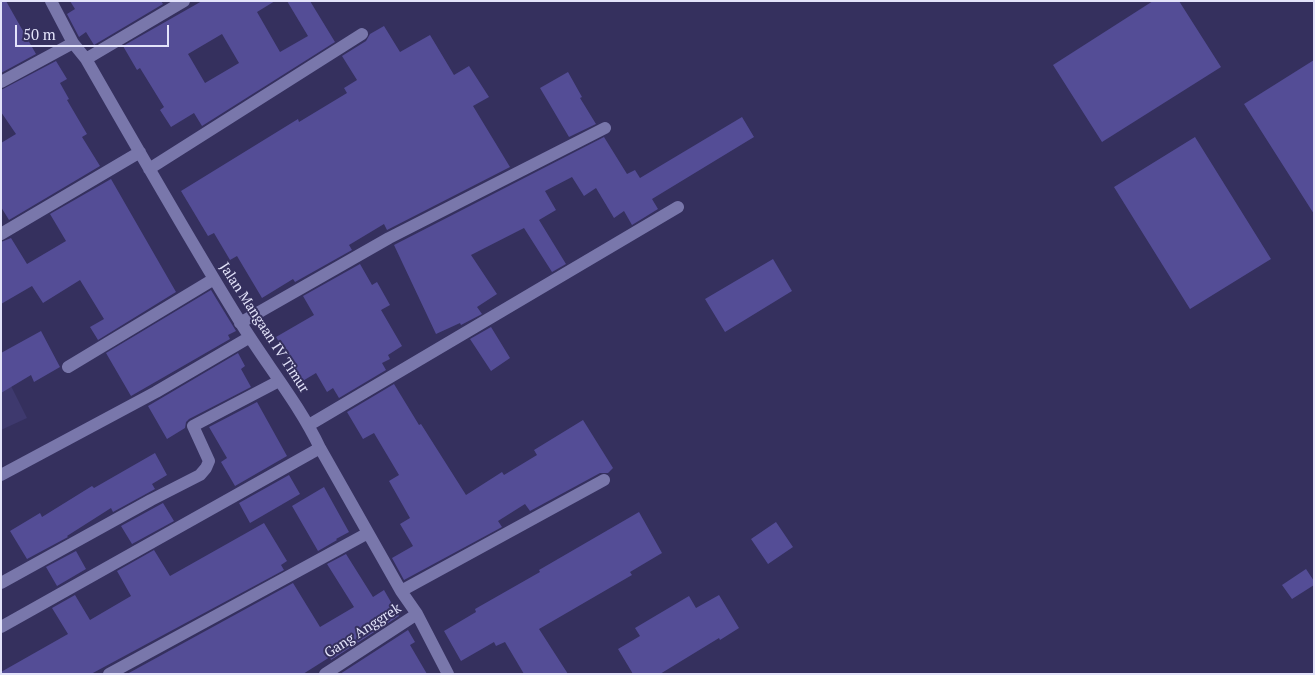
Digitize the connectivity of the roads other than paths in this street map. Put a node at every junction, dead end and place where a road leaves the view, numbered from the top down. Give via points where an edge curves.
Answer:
1 (51, 1) edge
2 (184, 1) edge
3 (362, 34) dead end
4 (73, 43) junction
5 (86, 59) junction
6 (1, 82) edge
7 (605, 128) dead end
8 (140, 152) junction
9 (150, 169) junction
10 (678, 207) dead end
11 (1, 234) edge
12 (214, 279) junction
13 (240, 323) junction
14 (250, 337) junction
15 (68, 367) dead end
16 (279, 381) junction
17 (309, 425) junction
18 (320, 448) junction
19 (1, 475) edge
20 (604, 480) dead end
21 (368, 533) junction
22 (1, 583) edge
23 (401, 591) junction
24 (417, 614) junction
25 (1, 627) edge
26 (109, 674) edge
27 (325, 674) edge
28 (448, 674) edge

1 - 4 street, Jalan Mangaan IV Timur
2 - 5 street
3 - 9 street
4 - 5 street, Jalan Mangaan IV Timur
4 - 6 street
5 - 8 street, Jalan Mangaan IV Timur
7 - 13 street via 389,238
8 - 9 street, Jalan Mangaan IV Timur
8 - 11 street
9 - 12 street, Jalan Mangaan IV Timur
10 - 17 street
12 - 13 street, Jalan Mangaan IV Timur
12 - 15 street
13 - 14 street, Jalan Mangaan IV Timur
14 - 16 street, Jalan Mangaan IV Timur
14 - 19 street via 156,392
16 - 17 street, Jalan Mangaan IV Timur
16 - 22 street via 193,426 209,461 200,475
17 - 18 street, Jalan Mangaan IV Timur
18 - 21 street, Jalan Mangaan IV Timur
18 - 25 street
20 - 23 street
21 - 23 street, Jalan Mangaan IV Timur
21 - 26 street
23 - 24 street, Jalan Mangaan IV Timur
24 - 27 street, Gang Anggrek
24 - 28 street, Jalan Mangaan IV Timur

